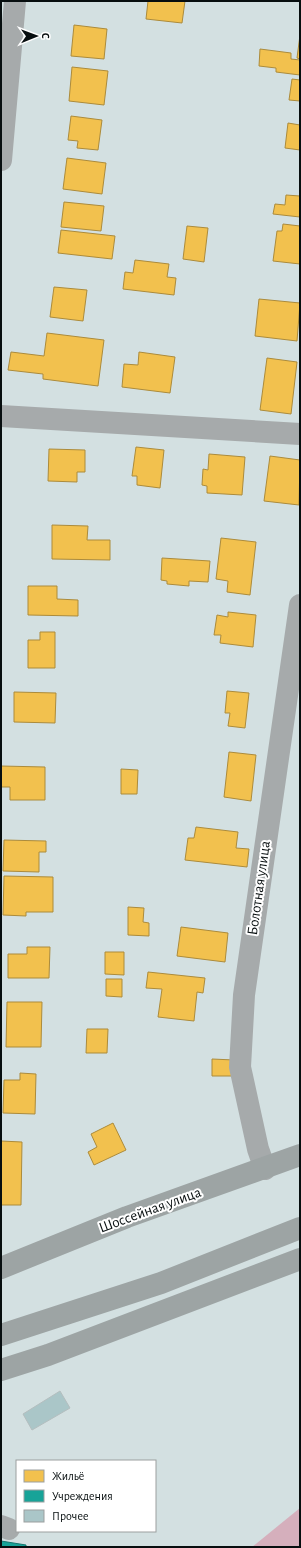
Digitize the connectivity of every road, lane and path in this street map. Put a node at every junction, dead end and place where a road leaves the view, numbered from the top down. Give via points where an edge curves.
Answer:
1 (15, 1) edge
2 (1, 160) edge
3 (1, 416) edge
4 (300, 434) edge
5 (300, 605) edge
6 (300, 1155) edge
7 (265, 1169) junction
8 (300, 1228) edge
9 (300, 1259) edge
10 (1, 1268) edge
11 (1, 1335) edge
12 (1, 1370) edge

1 - 2 street
3 - 4 street
5 - 7 street, Болотная улица via 244,995 240,1067 258,1149
6 - 7 main road, Шоссейная улица
7 - 10 main road, Шоссейная улица via 127,1217
8 - 11 main road via 161,1283
9 - 12 main road via 48,1355

